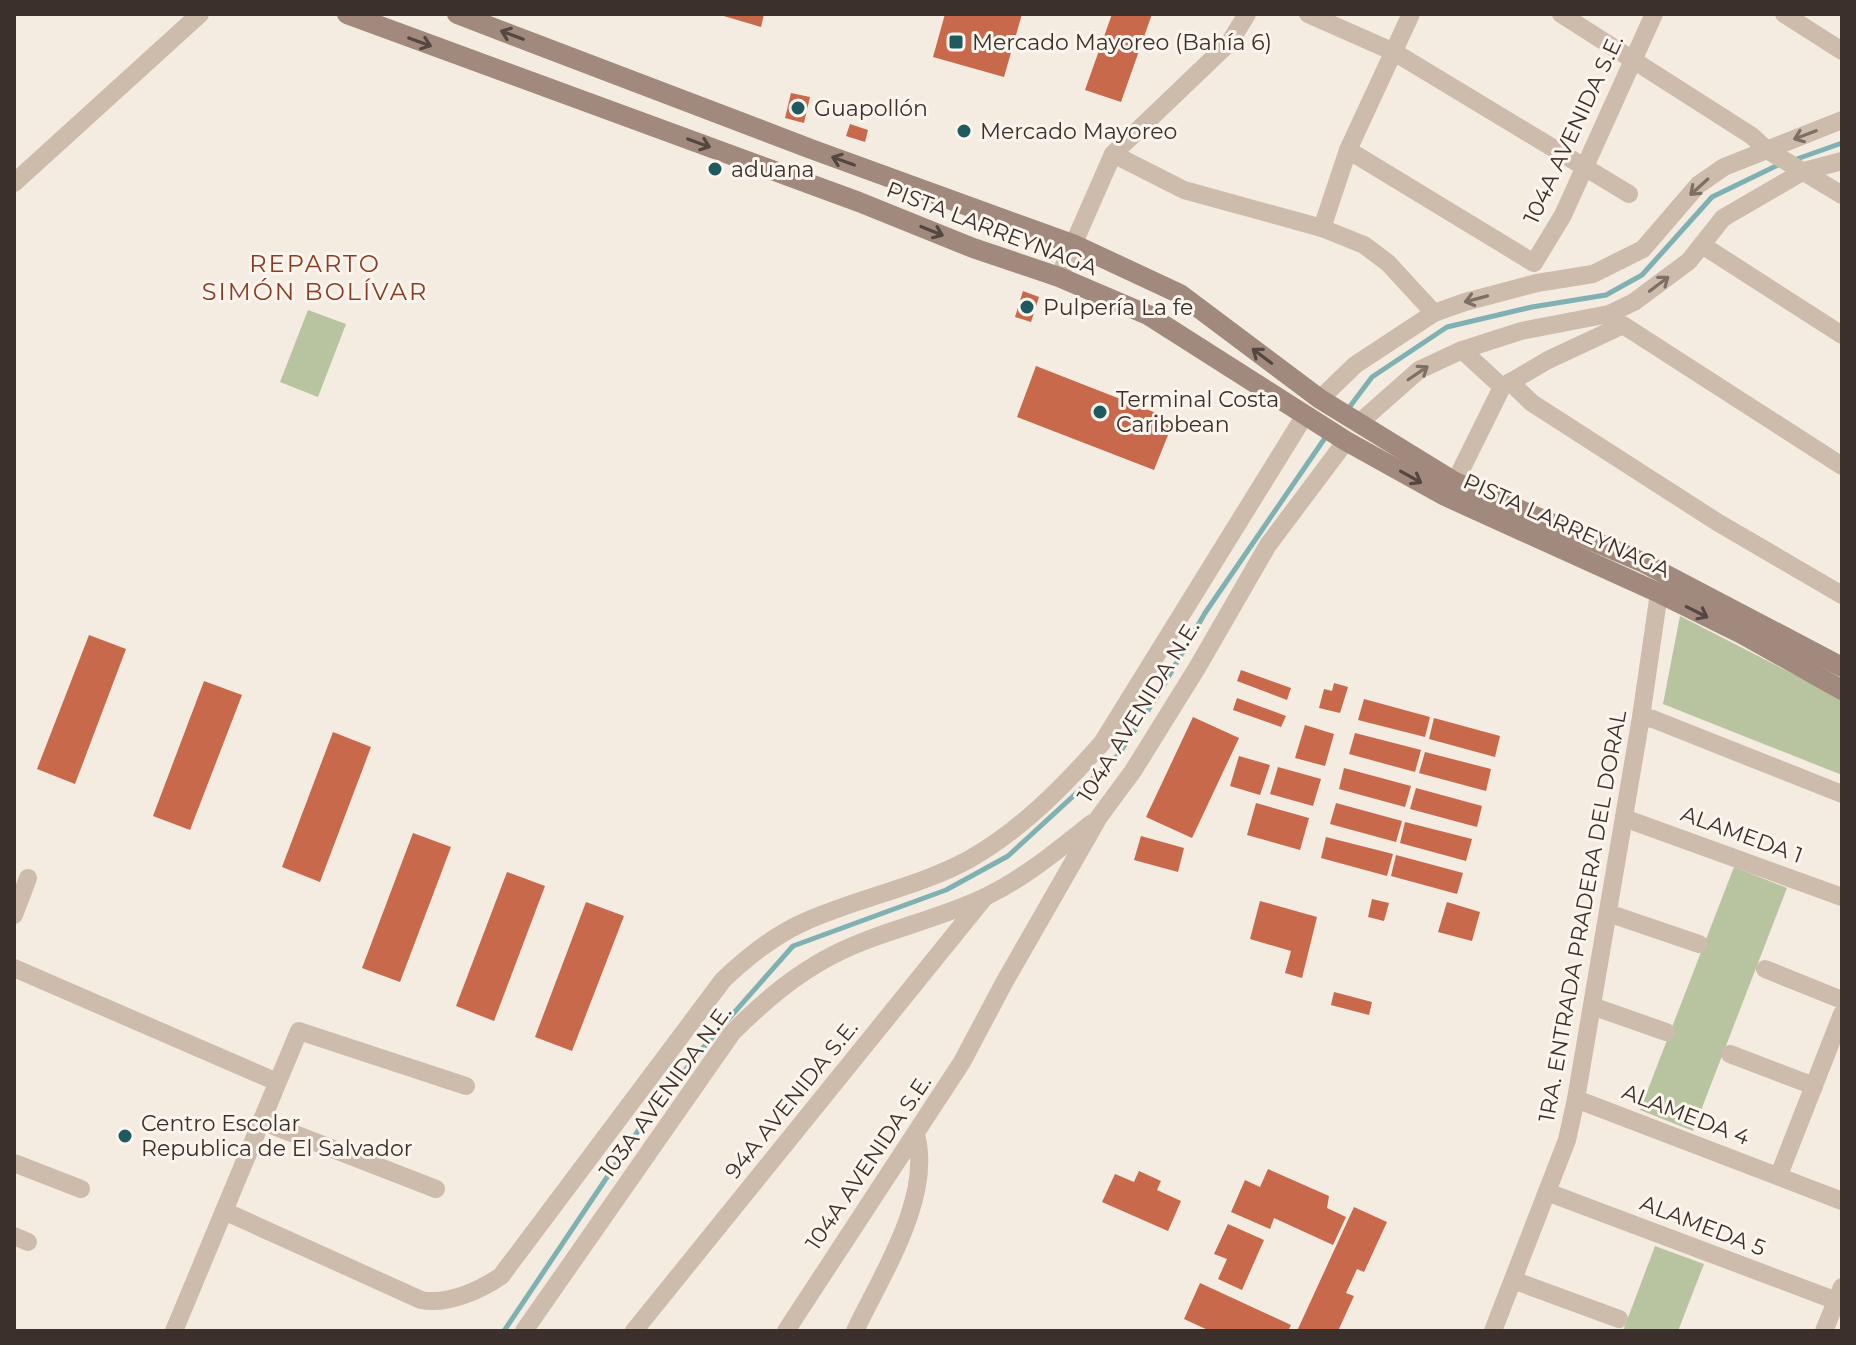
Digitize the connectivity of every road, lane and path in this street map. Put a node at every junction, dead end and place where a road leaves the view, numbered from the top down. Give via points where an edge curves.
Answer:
1 (200, 14) edge
2 (347, 14) edge
3 (457, 14) edge
4 (1247, 14) edge
5 (1308, 14) edge
6 (1411, 14) edge
7 (1561, 14) edge
8 (1654, 14) edge
9 (1784, 14) edge
10 (1842, 51) edge
11 (1394, 52) junction
12 (1633, 61) junction
13 (1842, 120) edge
14 (1348, 150) junction
15 (1113, 154) junction
16 (1786, 160) junction
17 (1842, 161) edge
18 (1584, 167) junction
19 (14, 183) edge
20 (1629, 194) dead end
21 (1842, 195) edge
22 (1322, 228) junction
23 (1075, 245) junction
24 (1702, 245) junction
25 (1059, 277) junction
26 (1634, 302) junction
27 (1434, 313) junction
28 (1623, 325) junction
29 (1842, 335) edge
30 (1462, 350) junction
31 (1506, 384) junction
32 (1323, 400) junction
33 (1308, 417) junction
34 (1357, 422) junction
35 (1344, 440) junction
36 (1842, 466) edge
37 (1455, 482) junction
38 (1839, 586) edge
39 (1659, 593) junction
40 (1842, 667) edge
41 (1842, 690) edge
42 (1641, 717) junction
43 (1842, 794) edge
44 (1099, 817) junction
45 (1624, 818) junction
46 (28, 878) dead end
47 (984, 897) junction
48 (1842, 897) edge
49 (1608, 913) junction
50 (14, 915) edge
51 (1699, 944) dead end
52 (14, 968) edge
53 (1765, 969) dead end
54 (1842, 1000) edge
55 (1592, 1006) junction
56 (1842, 1014) edge
57 (986, 1017) joint
58 (1666, 1032) dead end
59 (1730, 1054) dead end
60 (277, 1082) junction
61 (466, 1086) dead end
62 (1814, 1086) junction
63 (1576, 1099) junction
64 (261, 1121) junction
65 (916, 1135) junction
66 (14, 1163) edge
67 (1779, 1175) junction
68 (81, 1189) dead end
69 (436, 1189) dead end
70 (1547, 1192) junction
71 (1842, 1201) edge
72 (224, 1211) junction
73 (1513, 1280) junction
74 (1840, 1297) edge
75 (1619, 1319) dead end
76 (174, 1331) edge
77 (524, 1331) edge
78 (634, 1331) edge
79 (786, 1331) edge
80 (855, 1331) edge
81 (1493, 1331) edge
82 (1824, 1331) edge

1 - 19 street
2 -> 25 main road, PISTA LARREYNAGA
23 -> 3 main road, PISTA LARREYNAGA
4 - 15 street via 1230,42
5 - 11 street
6 - 11 street
7 - 12 street
8 - 12 street, 104A AVENIDA S.E.
9 - 10 street
11 - 14 street
11 - 18 street
12 - 16 street
12 - 18 street, 104A AVENIDA S.E.
13 -> 16 street
14 - 18 street, 104A AVENIDA S.E. via 1534,263
14 - 22 street
15 - 22 street via 1184,190
15 - 23 street
16 - 17 street
16 - 21 street
16 - 24 street via 1723,218
16 -> 27 street via 1724,167 1698,185 1643,249 1593,274 1537,283
18 - 20 street
22 - 27 street via 1364,245 1388,263
23 - 25 street
32 -> 23 main road, PISTA LARREYNAGA via 1180,294
26 -> 24 street
24 - 29 street
25 - 33 main road, PISTA LARREYNAGA via 1148,315
26 - 28 street
26 - 30 street via 1609,314 1521,331
27 - 32 street via 1355,365
28 - 31 street
28 - 36 street
30 - 31 street
34 -> 30 street via 1419,370
31 - 37 street
31 - 38 street via 1690,505
32 - 34 main road, PISTA LARREYNAGA
33 - 35 main road, PISTA LARREYNAGA
33 - 72 street via 1102,743 1079,768 1031,815 970,859 803,922 738,965 501,1276 444,1301 421,1300
34 - 37 main road, PISTA LARREYNAGA
35 -> 39 main road, PISTA LARREYNAGA via 1445,496
35 - 44 street, 104A AVENIDA N.E. via 1268,545 1173,707
37 - 40 main road, PISTA LARREYNAGA via 1642,562
39 -> 41 main road, PISTA LARREYNAGA
39 - 42 street, 1RA. ENTRADA PRADERA DEL DORAL
42 - 43 street
42 - 45 street, 1RA. ENTRADA PRADERA DEL DORAL
44 - 47 street, 103A AVENIDA N.E. via 1034,868
44 - 57 street, 104A AVENIDA N.E.
45 - 48 street, ALAMEDA 1
45 - 49 street, 1RA. ENTRADA PRADERA DEL DORAL
46 - 50 street
47 - 77 street, 103A AVENIDA N.E. via 836,954 769,997 732,1033
47 - 78 street, 94A AVENIDA S.E.
49 - 51 street
49 - 55 street, 1RA. ENTRADA PRADERA DEL DORAL
52 - 60 street
53 - 54 street
55 - 58 street
55 - 63 street, 1RA. ENTRADA PRADERA DEL DORAL
56 - 62 street
57 - 65 street, 104A AVENIDA S.E.
59 - 62 street
60 - 61 street via 299,1031
60 - 64 street
62 - 67 street
63 - 67 street, ALAMEDA 4
63 - 70 street, 1RA. ENTRADA PRADERA DEL DORAL
64 - 69 street
64 - 72 street
65 - 79 street, 104A AVENIDA S.E.
65 - 80 street via 918,1178 910,1216
66 - 68 street
67 - 71 street, ALAMEDA 4
70 - 73 street, 1RA. ENTRADA PRADERA DEL DORAL
70 - 74 street, ALAMEDA 5
72 - 76 street
73 - 75 street
73 - 81 street, 1RA. ENTRADA PRADERA DEL DORAL
74 - 82 street

